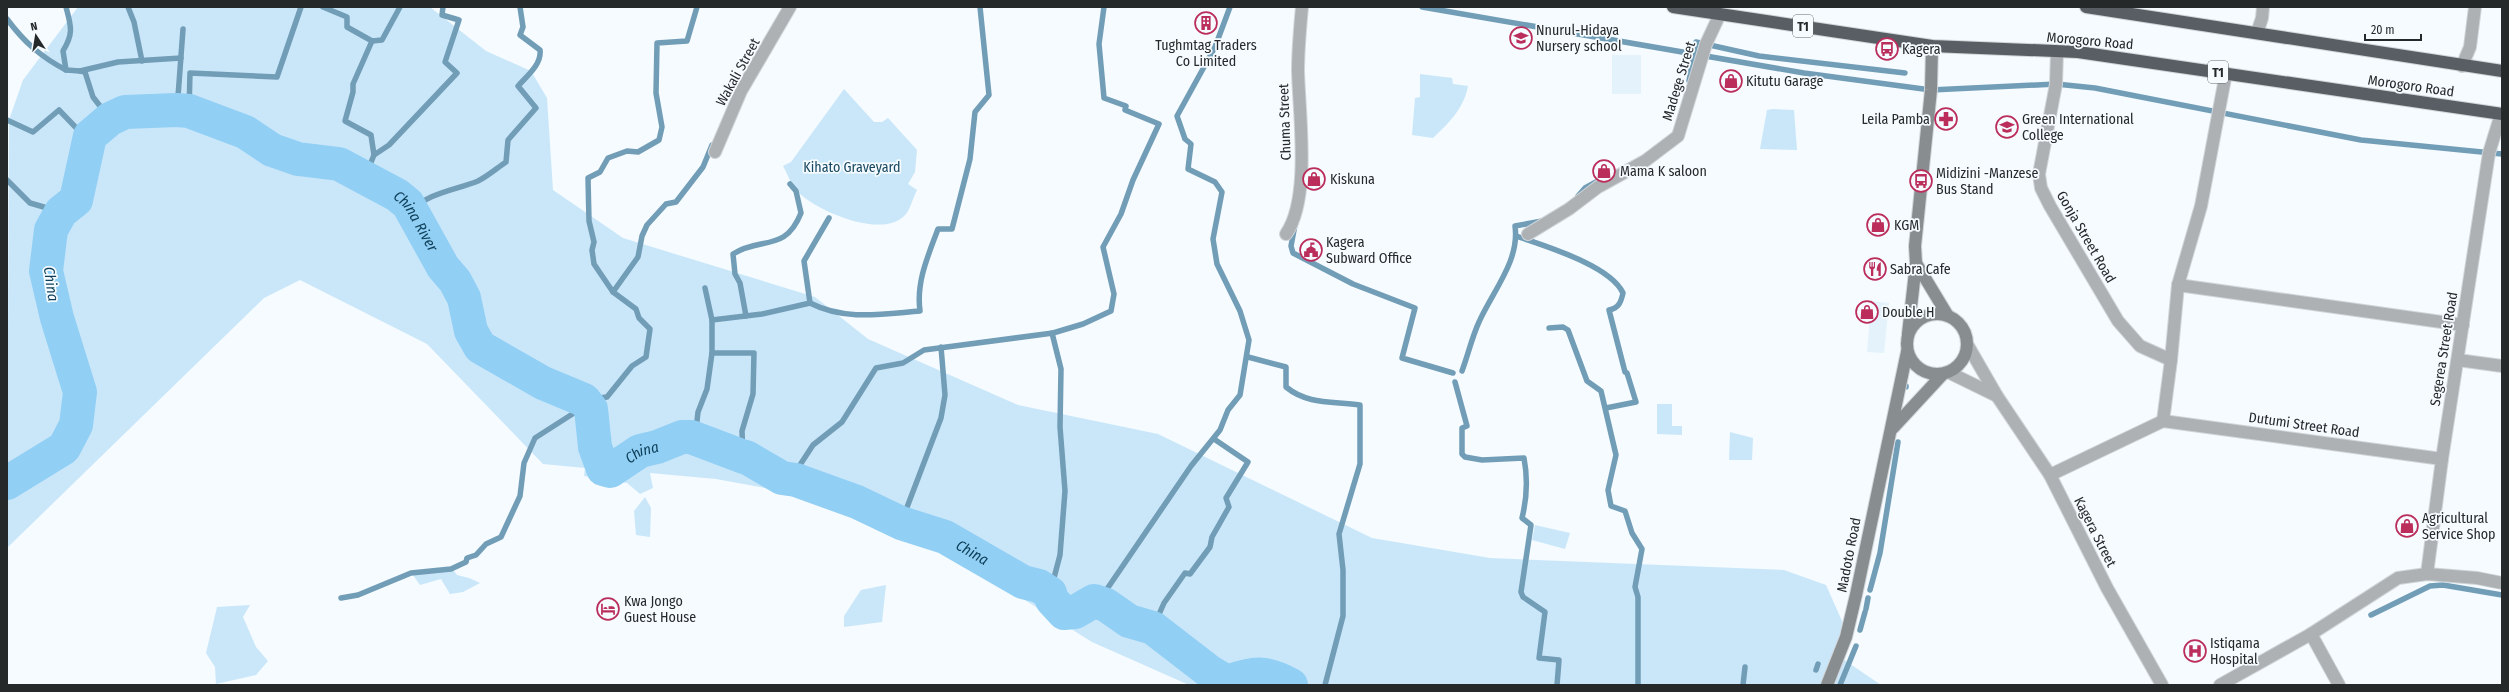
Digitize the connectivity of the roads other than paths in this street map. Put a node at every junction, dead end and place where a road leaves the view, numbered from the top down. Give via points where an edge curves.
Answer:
1 (790, 7) edge
2 (1302, 7) edge
3 (1673, 7) edge
4 (2086, 7) edge
5 (2263, 7) edge
6 (2475, 7) edge
7 (1720, 14) junction
8 (2257, 33) junction
9 (1932, 46) junction
10 (2057, 52) junction
11 (2462, 66) junction
12 (2502, 71) edge
13 (2226, 73) junction
14 (2501, 114) edge
15 (715, 152) dead end
16 (1286, 234) dead end
17 (1528, 234) dead end
18 (1916, 263) junction
19 (2178, 285) junction
20 (1948, 316) junction
21 (2463, 325) junction
22 (1908, 334) junction
23 (1967, 344) junction
24 (1907, 352) junction
25 (2171, 360) junction
26 (2458, 360) junction
27 (2502, 366) edge
28 (1945, 373) junction
29 (1997, 396) junction
30 (2163, 421) junction
31 (1892, 428) junction
32 (2442, 459) junction
33 (2050, 475) junction
34 (2427, 574) junction
35 (2502, 583) edge
36 (2311, 634) junction
37 (1827, 685) edge
38 (2162, 685) edge
39 (2220, 685) edge
40 (2339, 685) edge

1 - 15 street, Wakali Street via 741,91
2 - 16 street, Chuma Street via 1298,72 1303,149 1292,226
3 - 7 highway, Morogoro Road / T1
4 - 8 highway, Morogoro Road
5 - 8 street
6 - 11 street via 2470,47
7 - 9 highway, Morogoro Road / T1
7 - 17 street, Madege Street via 1706,44 1678,136 1645,161 1598,187 1578,203
8 - 11 highway, Morogoro Road
9 - 10 highway, Morogoro Road / T1
9 - 18 main road via 1931,90 1915,246
10 - 13 highway, Morogoro Road / T1 via 2078,52
10 - 25 street, Gonja Street Road via 2056,84 2039,174 2041,188 2118,321 2140,346
11 - 12 highway, Morogoro Road
13 - 14 highway, Morogoro Road / T1
13 - 19 street via 2201,206
14 - 21 street, Segerea Street Road via 2489,153
18 - 20 main road
18 - 22 main road
19 - 21 street
19 - 25 street
20 - 22 main road via 1925,316 1912,326
20 - 23 main road via 1962,327
21 - 26 street, Segerea Street Road
22 - 24 main road
23 - 28 main road via 1960,364
23 - 29 street, Kagera Street
24 - 28 main road via 1920,370 1928,373
24 - 31 main road, Madoto Road
25 - 30 street
26 - 27 street
26 - 32 street, Segerea Street Road
28 - 29 street
28 - 31 main road, Madoto Road
29 - 33 street, Kagera Street
30 - 32 street, Dutumi Street Road
30 - 33 street
31 - 37 main road, Madoto Road via 1846,637
32 - 34 street, Segerea Street Road
33 - 38 street, Kagera Street via 2107,588
34 - 35 street
34 - 36 street via 2398,578
36 - 39 street
36 - 40 street

